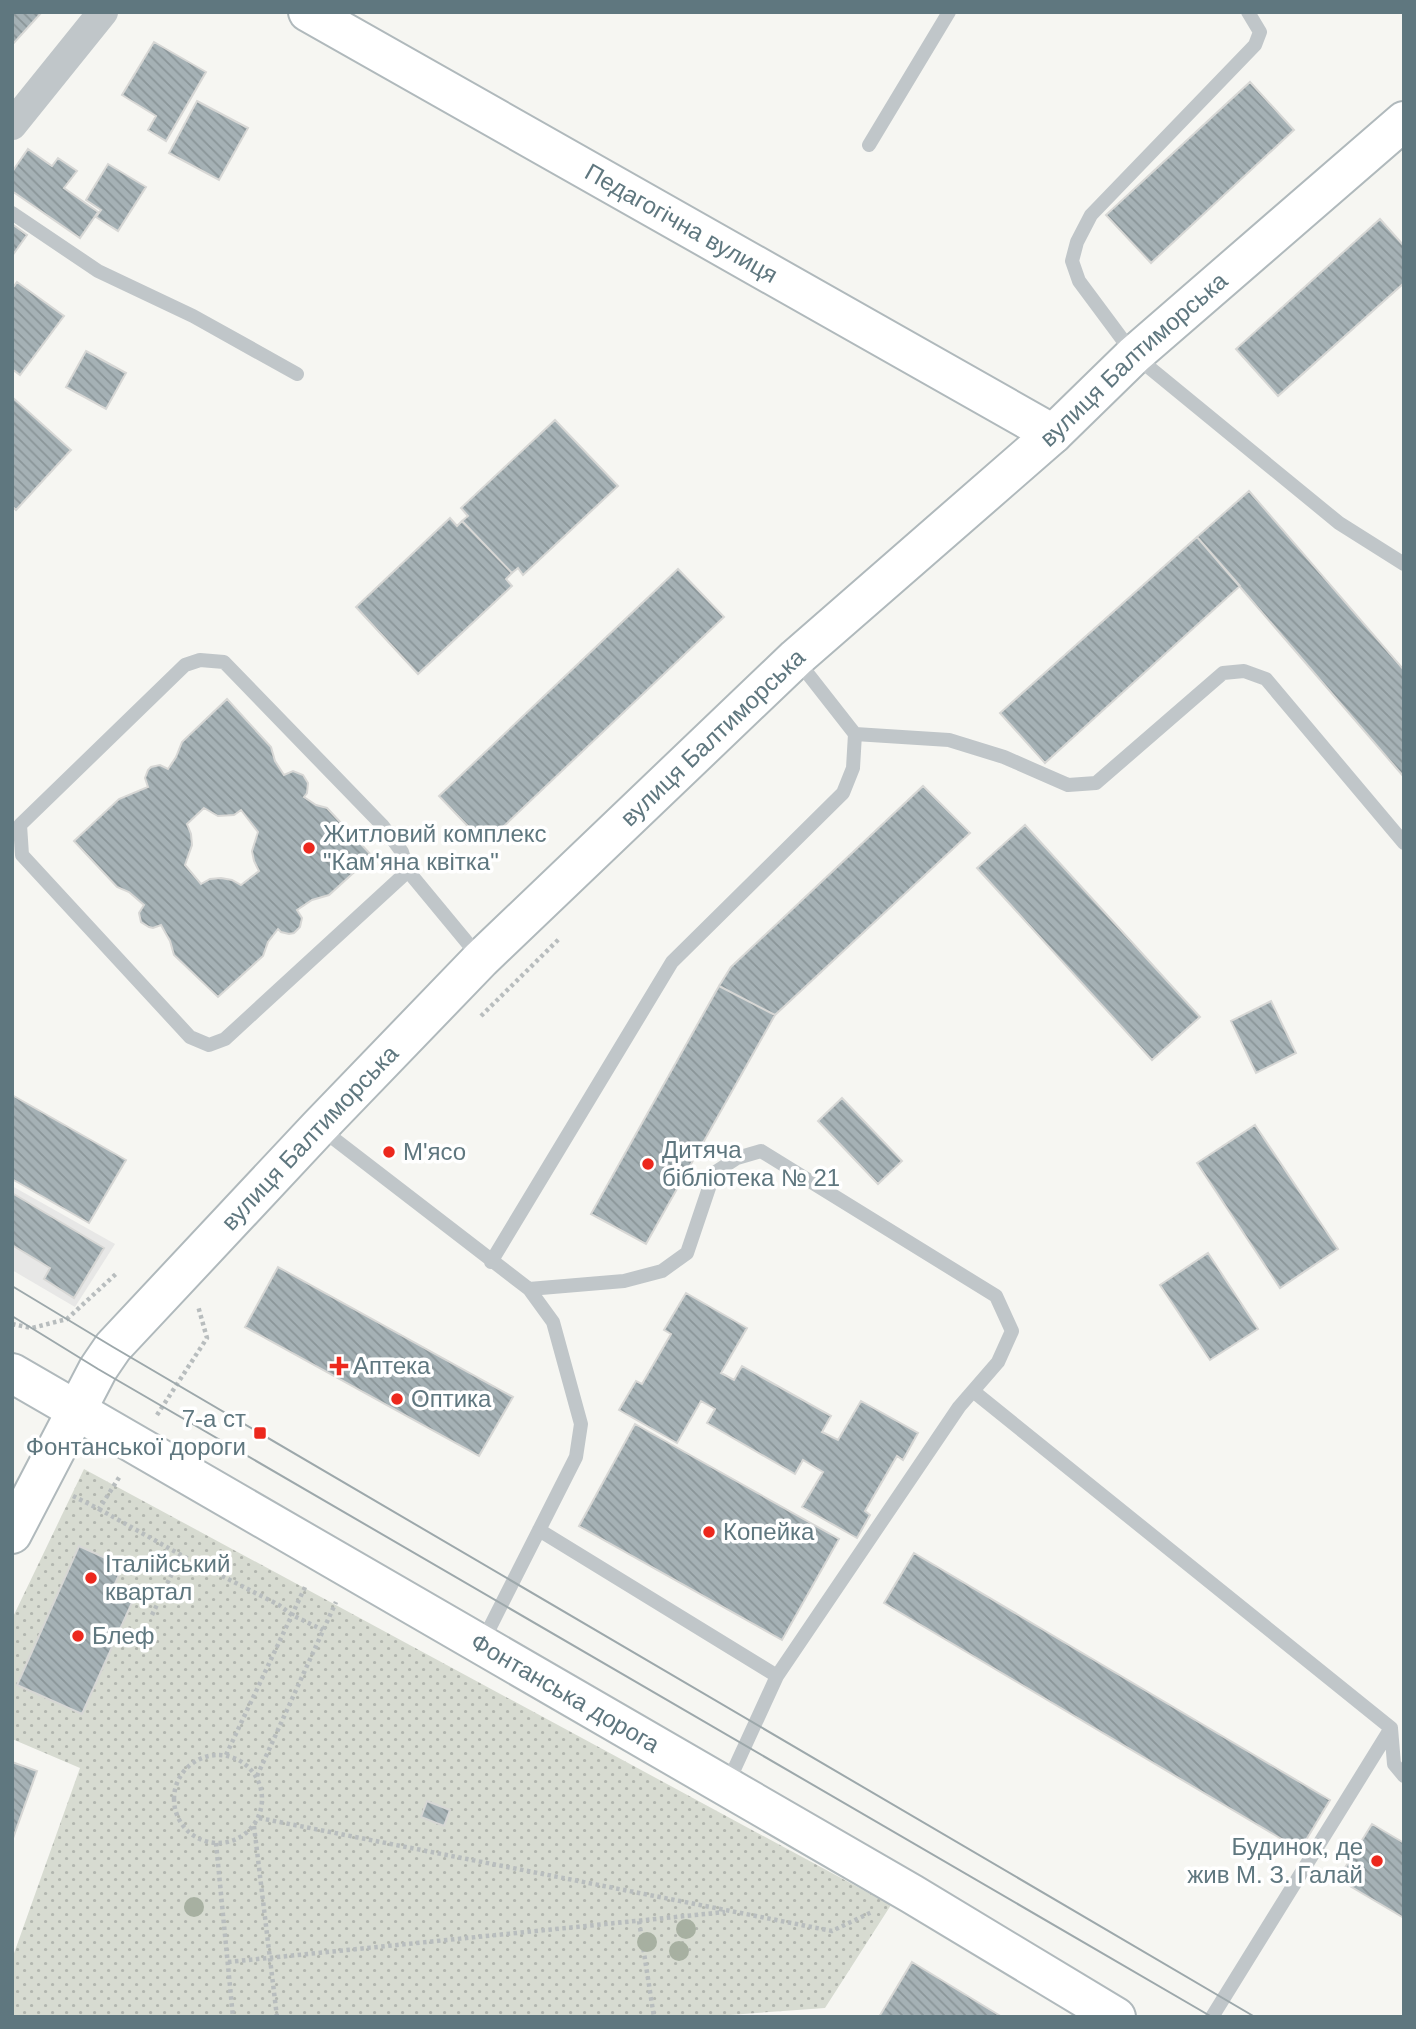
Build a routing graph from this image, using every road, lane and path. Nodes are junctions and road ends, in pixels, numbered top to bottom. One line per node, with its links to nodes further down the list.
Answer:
1 (103, 12): 6 (street)
2 (308, 12): 11 (main road, Педагогічна вулиця)
3 (949, 12): 7 (lane)
4 (1248, 12): 9 (lane)
5 (1402, 123): 9 (main road, вулиця Балтиморська)
6 (12, 125)
7 (869, 145)
8 (12, 213): 10 (lane)
9 (1134, 355): 11 (main road, вулиця Балтиморська); 12 (lane)
10 (297, 374)
11 (1054, 434): 13 (main road, вулиця Балтиморська)
12 (1404, 564)
13 (796, 659): 14 (lane); 18 (main road, вулиця Балтиморська)
14 (855, 734): 15 (lane); 21 (lane)
15 (1404, 843)
16 (408, 871): 16 (lane); 18 (lane)
17 (562, 936): 19 (path)
18 (481, 959): 20 (main road, вулиця Балтиморська)
19 (474, 1023)
20 (319, 1127): 21 (lane); 28 (main road, вулиця Балтиморська)
21 (491, 1262): 23 (lane)
22 (117, 1273): 25 (path)
23 (529, 1289): 27 (lane); 32 (lane)
24 (197, 1302): 29 (path)
25 (12, 1324)
26 (12, 1373): 28 (main road, Фонтанська дорога)
27 (974, 1391): 40 (lane); 41 (lane)
28 (77, 1410): 29 (main road, Фонтанська дорога); 30 (main road, вулиця Балтиморська)
29 (138, 1446): 31 (path); 35 (main road, Фонтанська дорога)
30 (40, 1480): 31 (path); 33 (main road, вулиця Балтиморська)
31 (99, 1509): 34 (path)
32 (539, 1530): 39 (lane); 40 (lane)
33 (12, 1534)
34 (181, 1555): 36 (path); 37 (path)
35 (337, 1560): 37 (path); 38 (path); 39 (main road, Фонтанська дорога)
36 (152, 1615)
37 (292, 1615): 38 (path); 42 (path)
38 (323, 1630): 43 (path)
39 (481, 1644): 45 (main road, Фонтанська дорога)
40 (777, 1676): 45 (lane)
41 (1391, 1728): 44 (lane); 58 (lane)
42 (226, 1755): 43 (path); 48 (path)
43 (257, 1776): 46 (path)
44 (1404, 1776)
45 (726, 1787): 49 (main road, Фонтанська дорога)
46 (259, 1818): 47 (path); 50 (path)
47 (254, 1825): 48 (path); 52 (path)
48 (216, 1843): 53 (path)
49 (912, 1894): 50 (path); 57 (main road, Фонтанська дорога)
50 (733, 1911): 51 (path)
51 (639, 1920): 52 (path); 56 (path)
52 (270, 1957): 53 (path); 55 (path)
53 (228, 1962): 54 (path)
54 (233, 2017)
55 (277, 2017)
56 (654, 2017)
57 (1116, 2017)
58 (1212, 2017)

